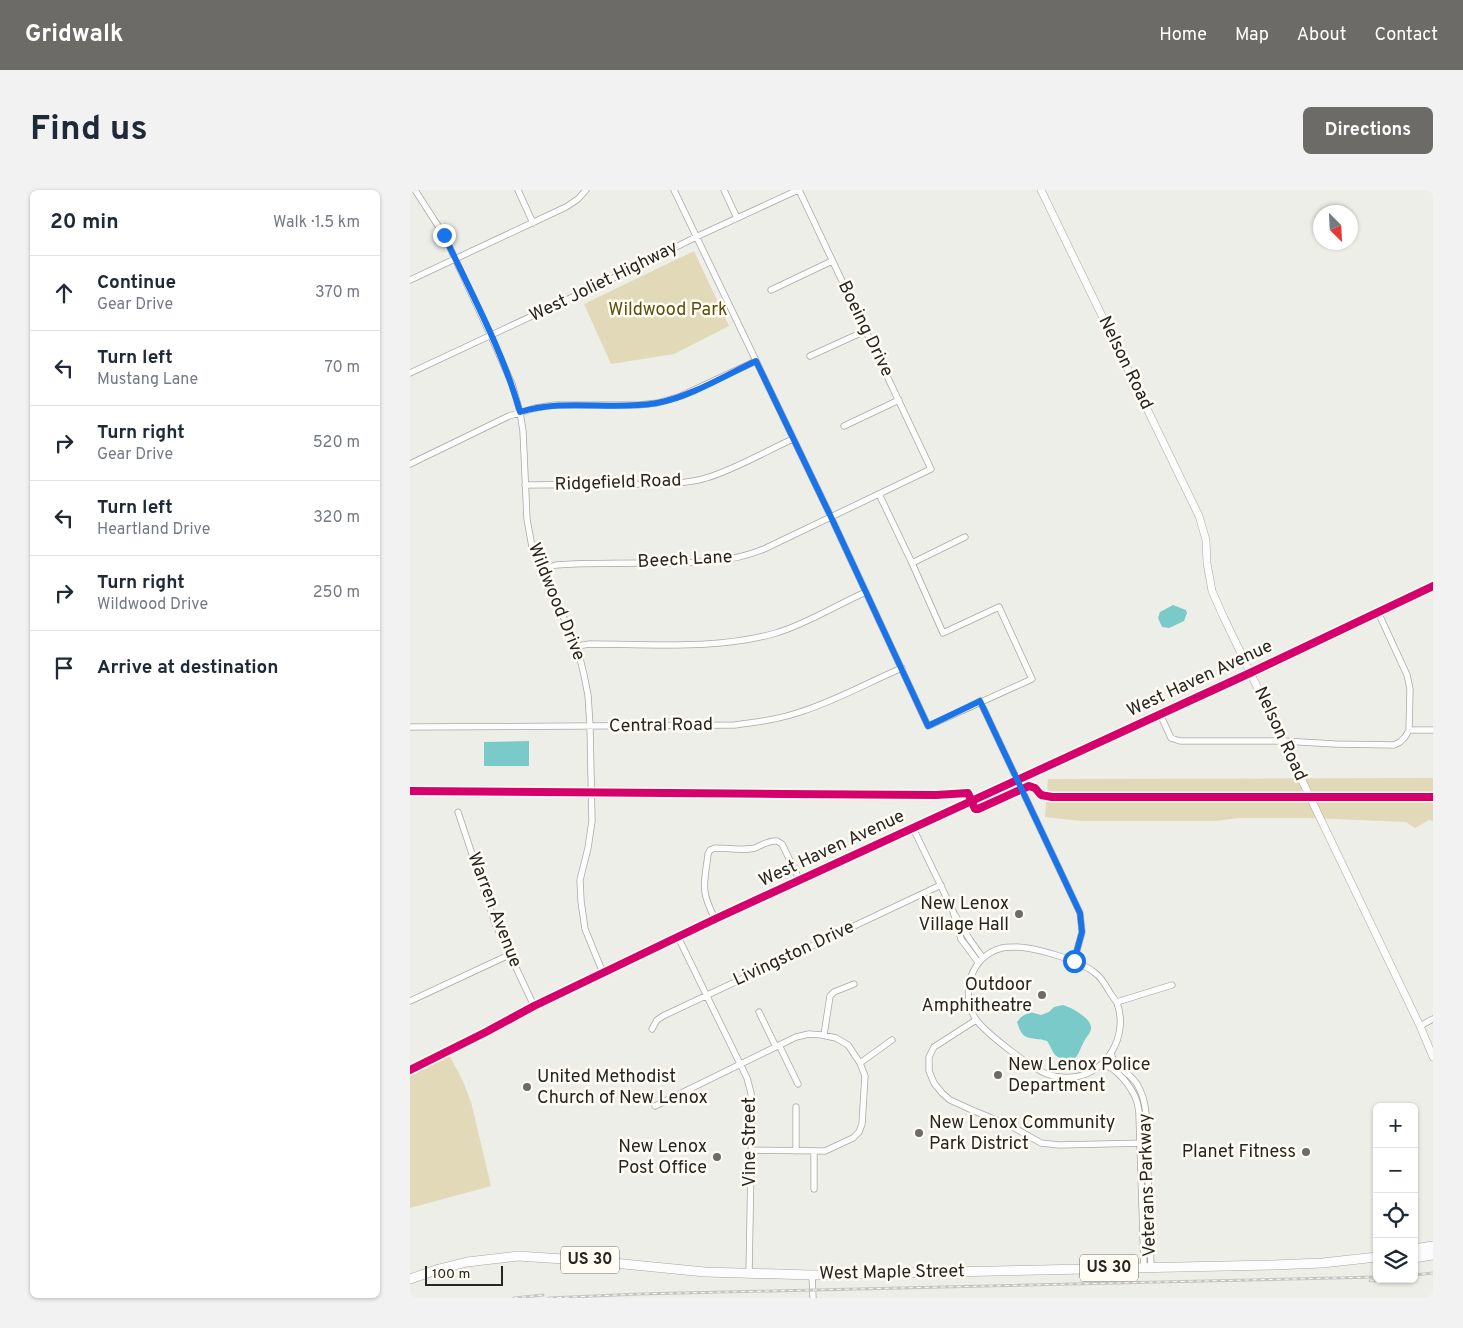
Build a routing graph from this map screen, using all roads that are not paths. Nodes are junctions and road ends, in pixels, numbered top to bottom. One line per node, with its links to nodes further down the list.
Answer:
1 (415, 190): 11 (street, Wildwood Drive)
2 (518, 190): 9 (street)
3 (586, 190): 9 (street)
4 (674, 190): 10 (street)
5 (724, 190): 8 (street)
6 (798, 190): 8 (street, West Joliet Highway); 12 (street, Boeing Drive)
7 (1041, 190): 37 (street, Nelson Road)
8 (737, 218): 10 (street, West Joliet Highway)
9 (532, 223): 11 (street)
10 (696, 237): 16 (street, West Joliet Highway); 18 (street)
11 (455, 259): 13 (street); 16 (street, Wildwood Drive)
12 (832, 260): 14 (street); 15 (street, Boeing Drive)
13 (410, 280)
14 (771, 290)
15 (865, 330): 17 (street); 20 (street, Boeing Drive)
16 (491, 336): 19 (street, West Joliet Highway); 21 (street, Wildwood Drive)
17 (810, 356)
18 (756, 361): 21 (street); 23 (street)
19 (411, 371)
20 (899, 400): 22 (street); 25 (street, Boeing Drive)
21 (520, 412): 24 (street); 26 (street, Wildwood Drive)
22 (844, 426)
23 (793, 439): 26 (street, Ridgefield Road); 28 (street)
24 (410, 464)
25 (931, 469): 27 (street, Beech Lane)
26 (525, 485): 31 (street, Wildwood Drive)
27 (879, 494): 28 (street, Beech Lane); 30 (street)
28 (831, 517): 31 (street, Beech Lane); 33 (street)
29 (966, 537): 30 (street)
30 (912, 563): 38 (street)
31 (540, 570): 35 (street, Wildwood Drive)
32 (1433, 586): 34 (street, West Haven Avenue)
33 (866, 592): 35 (street); 36 (street)
34 (1378, 612): 37 (street, West Haven Avenue); 42 (street)
35 (577, 646): 40 (street, Wildwood Drive)
36 (902, 668): 38 (street); 40 (street, Central Road)
37 (1250, 672): 39 (street, West Haven Avenue); 44 (street, Nelson Road)
38 (980, 701): 45 (street)
39 (1160, 714): 44 (street); 45 (street, West Haven Avenue)
40 (590, 726): 41 (street, Central Road); 55 (street, Wildwood Drive)
41 (410, 727)
42 (1409, 730): 43 (street); 44 (street)
43 (1433, 730)
44 (1283, 741): 65 (street, Nelson Road)
45 (1017, 780): 47 (street, West Haven Avenue); 54 (street)
46 (458, 812): 52 (street, Warren Avenue)
47 (913, 828): 48 (street, West Haven Avenue); 49 (street)
48 (800, 881): 50 (street, West Haven Avenue); 50 (street)
49 (941, 885): 53 (street); 58 (street, Livingston Drive)
50 (715, 920): 51 (street, West Haven Avenue)
51 (678, 937): 55 (street, West Haven Avenue); 58 (street, Vine Street)
52 (509, 955): 59 (street); 61 (street, Warren Avenue)
53 (981, 960): 54 (street); 64 (street)
54 (1074, 961): 60 (street)
55 (604, 973): 61 (street, West Haven Avenue)
56 (854, 984): 67 (street)
57 (1172, 985): 60 (street)
58 (705, 995): 66 (street, Livingston Drive); 73 (street, Vine Street)
59 (410, 1001)
60 (1116, 1002): 70 (street)
61 (534, 1006): 75 (street, West Haven Avenue)
62 (759, 1012): 69 (street)
63 (1433, 1019): 65 (street)
64 (976, 1020): 74 (street); 79 (street)
65 (1420, 1026): 71 (street, Nelson Road)
66 (652, 1029)
67 (824, 1035): 69 (street); 72 (street)
68 (892, 1040): 72 (street)
69 (778, 1046): 73 (street); 76 (street)
70 (1112, 1054): 74 (street); 79 (street, Veterans Parkway)
71 (1433, 1057)
72 (860, 1063): 82 (street)
73 (740, 1064): 77 (street); 80 (street, Vine Street)
74 (1101, 1065): 79 (street, Veterans Parkway)
75 (410, 1070)
76 (798, 1084)
77 (655, 1106)
78 (796, 1107): 81 (street)
79 (1143, 1143): 89 (street, Veterans Parkway)
80 (751, 1150): 81 (street); 90 (street, Vine Street)
81 (796, 1151): 82 (street)
82 (814, 1151): 83 (street)
83 (814, 1189)
84 (1433, 1246): 85 (main road)
85 (1418, 1248)
86 (1433, 1255): 88 (main road)
87 (1373, 1257): 89 (main road, West Maple Street / US 30)
88 (1418, 1257)
89 (1147, 1268): 91 (main road, West Maple Street / US 30)
90 (749, 1274): 91 (main road, West Maple Street / US 30); 92 (main road, West Maple Street / US 30)
91 (812, 1275): 93 (street)
92 (410, 1279)
93 (813, 1298)

